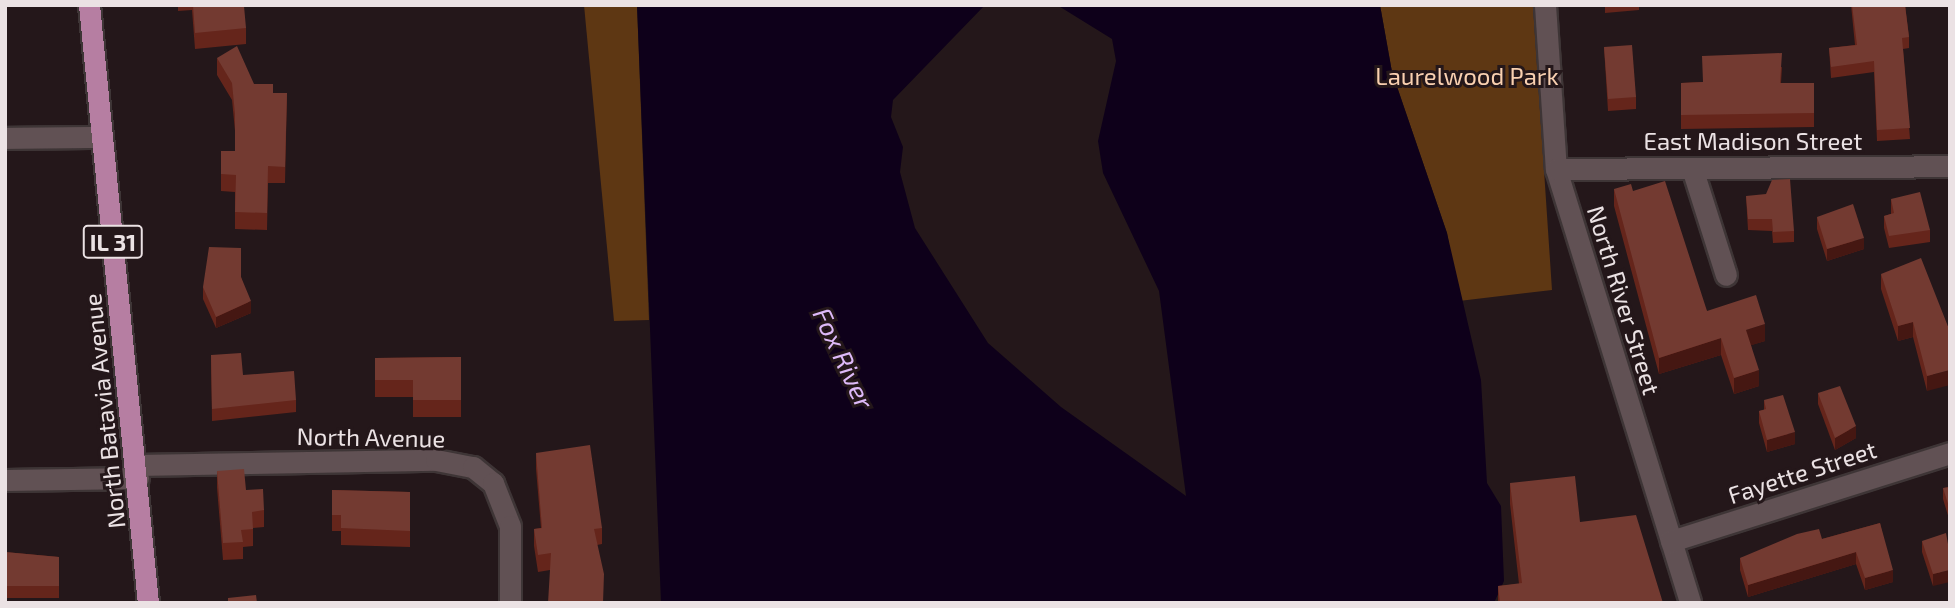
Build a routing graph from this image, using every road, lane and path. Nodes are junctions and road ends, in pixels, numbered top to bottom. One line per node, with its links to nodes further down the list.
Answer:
1 (89, 5): 3 (main road, North Batavia Avenue / IL 31)
2 (1545, 5): 7 (street, North River Street)
3 (102, 137): 4 (street); 10 (main road, North Batavia Avenue / IL 31)
4 (5, 138)
5 (1950, 166): 6 (street, East Madison Street)
6 (1692, 168): 7 (street, East Madison Street); 8 (street)
7 (1556, 169): 12 (street, North River Street)
8 (1726, 275)
9 (1950, 453): 12 (street, Fayette Street)
10 (137, 471): 11 (street, North Avenue); 13 (street, North Avenue); 14 (main road, North Batavia Avenue / IL 31)
11 (5, 480)
12 (1671, 541): 15 (street, North River Street)
13 (511, 594)
14 (148, 603)
15 (1690, 603)

